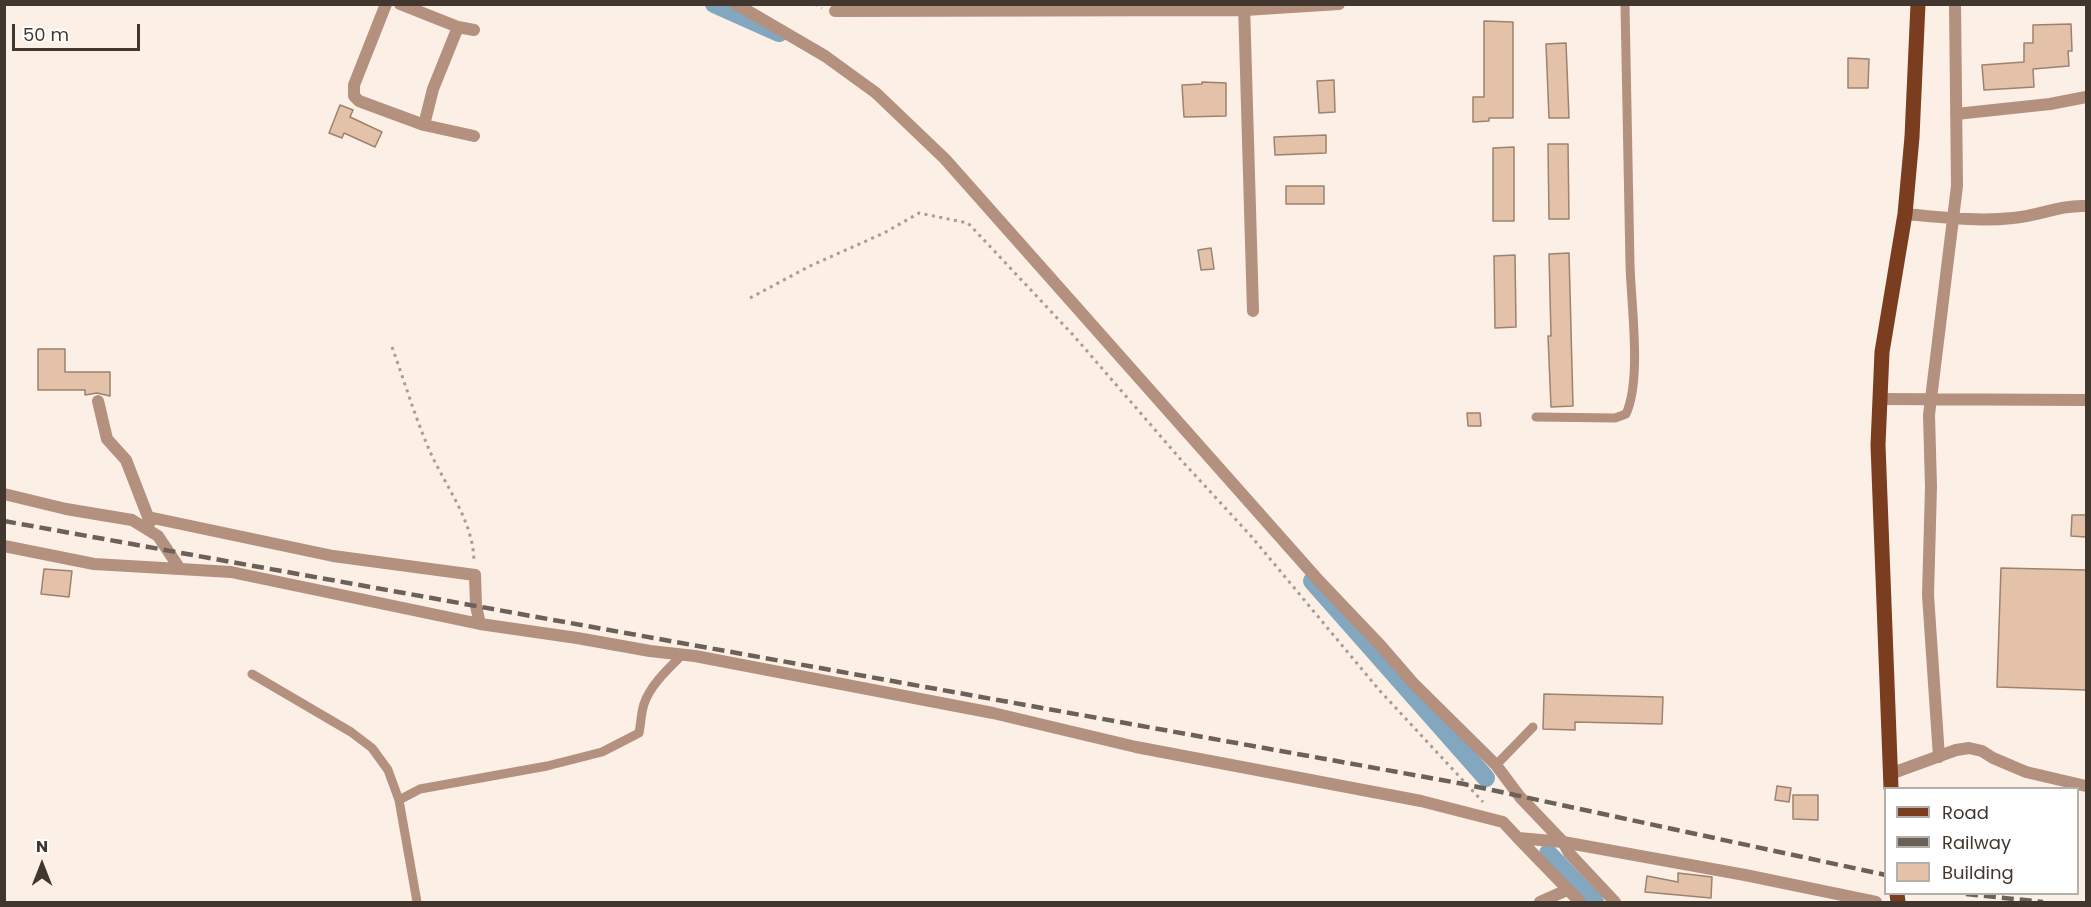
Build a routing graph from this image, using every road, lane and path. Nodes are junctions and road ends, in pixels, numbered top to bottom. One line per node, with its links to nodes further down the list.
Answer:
1 (386, 4): 14 (street)
2 (400, 4): 10 (street)
3 (736, 4): 38 (street)
4 (1339, 4): 8 (street)
5 (1625, 4): 26 (lane)
6 (1918, 4): 17 (main road)
7 (1954, 4): 13 (street)
8 (1244, 7): 9 (street); 20 (street)
9 (836, 11)
10 (458, 27): 11 (street); 14 (street)
11 (474, 30)
12 (2086, 97): 13 (street)
13 (1956, 114): 18 (street)
14 (424, 125): 15 (street)
15 (474, 136)
16 (2086, 206): 18 (street)
17 (1905, 214): 18 (street); 22 (main road)
18 (1954, 218): 23 (street)
19 (750, 298): 42 (path)
20 (1253, 311)
21 (392, 347): 32 (path)
22 (1880, 399): 23 (street); 39 (main road)
23 (1931, 400): 24 (street); 37 (street)
24 (2086, 400)
25 (98, 401): 28 (street)
26 (1536, 417)
27 (4, 494): 29 (street)
28 (147, 517): 29 (street); 32 (street)
29 (158, 536): 31 (street)
30 (4, 546): 31 (street)
31 (180, 569): 33 (street)
32 (475, 575): 33 (street)
33 (480, 624): 34 (street)
34 (682, 654): 41 (lane); 42 (street)
35 (252, 674): 41 (lane)
36 (1533, 727): 38 (lane)
37 (1939, 757): 39 (street); 40 (street)
38 (1496, 765): 44 (street)
39 (1891, 781)
40 (2086, 786)
41 (399, 800): 46 (lane)
42 (1503, 822): 43 (street)
43 (1518, 838): 44 (street); 45 (street)
44 (1563, 842): 49 (street); 50 (street)
45 (1567, 890): 47 (street); 48 (street)
46 (417, 903)
47 (1540, 903)
48 (1580, 903)
49 (1615, 903)
50 (1876, 903)

